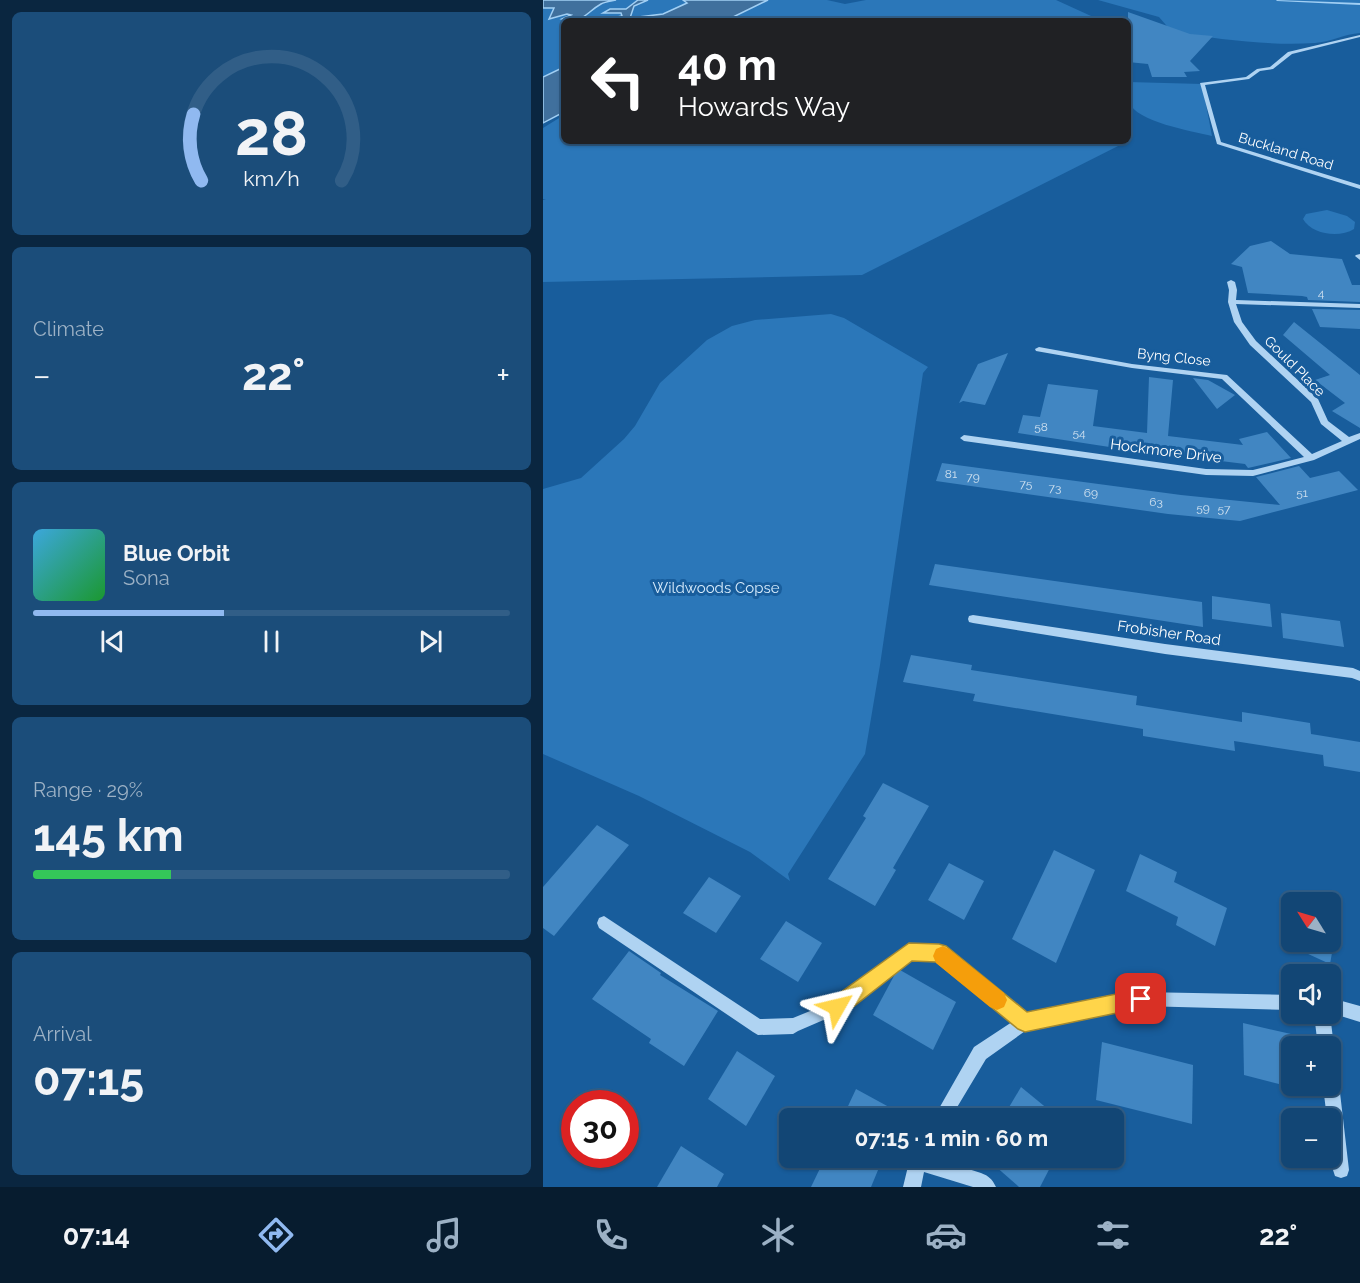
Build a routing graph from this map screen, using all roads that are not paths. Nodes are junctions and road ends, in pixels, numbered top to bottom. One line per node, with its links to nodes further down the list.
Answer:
1 (1360, 36): 2 (street, Buckland Road)
2 (1360, 186)
3 (1231, 282): 4 (street, Gould Place)
4 (1232, 302): 5 (street); 9 (street, Gould Place)
5 (1360, 306)
6 (1039, 350): 10 (street, Byng Close)
7 (1360, 436): 9 (street, Hockmore Drive)
8 (964, 438): 10 (street, Hockmore Drive)
9 (1348, 441): 10 (street, Hockmore Drive)
10 (1311, 458)
11 (973, 619): 12 (street, Frobisher Road)
12 (1360, 676)
13 (604, 922): 17 (street)
14 (1281, 1003): 17 (street)
15 (1341, 1009): 16 (street)
16 (1360, 1014)
17 (1025, 1022): 19 (street)
18 (1332, 1096): 22 (street)
19 (948, 1108)
20 (916, 1168): 23 (street)
21 (944, 1168): 24 (street)
22 (1341, 1170)
23 (912, 1187)
24 (987, 1187)

